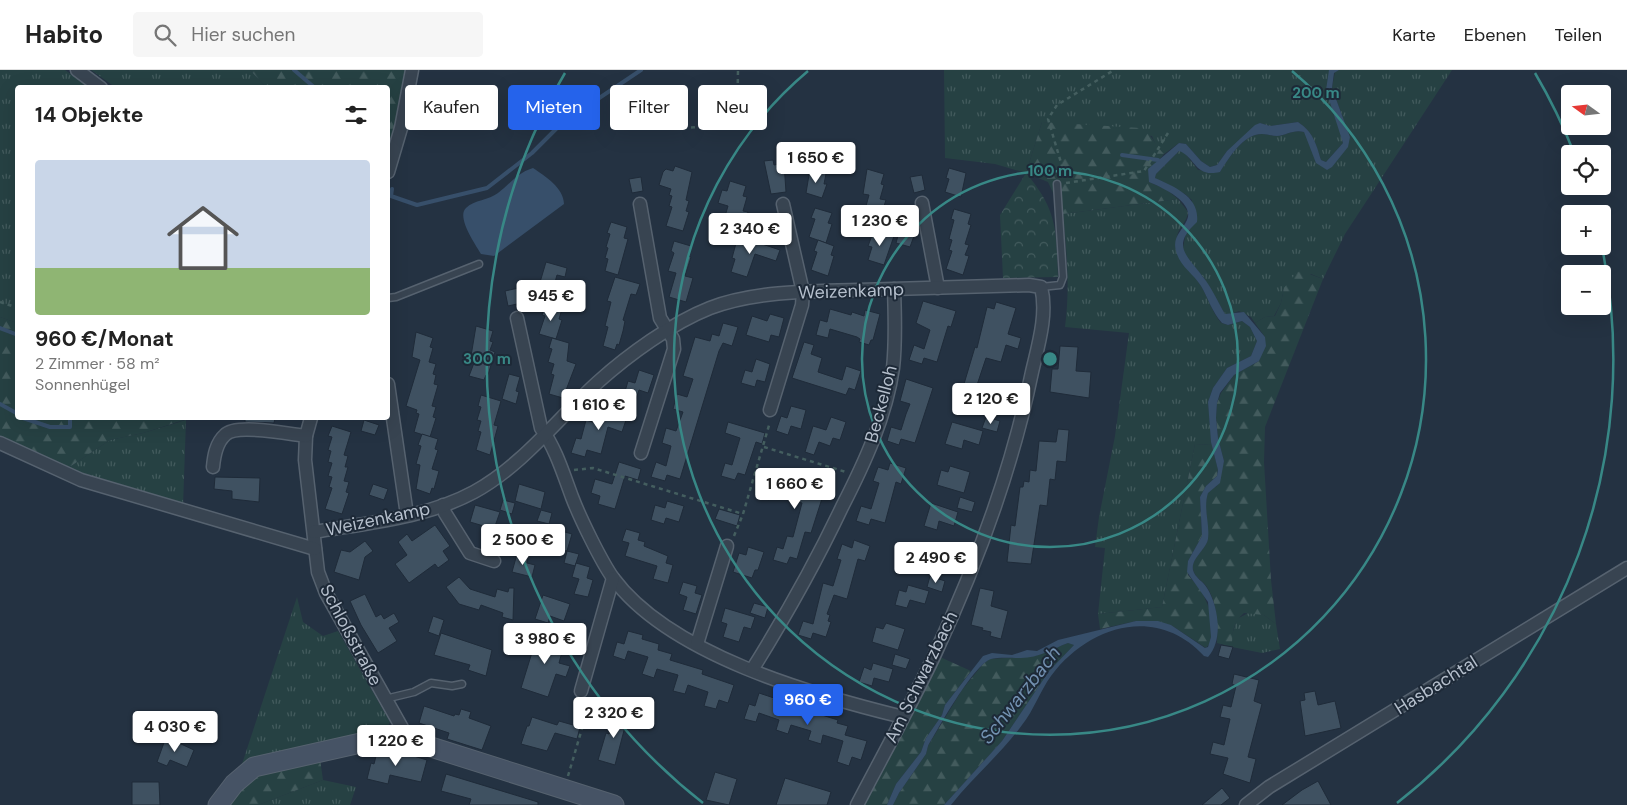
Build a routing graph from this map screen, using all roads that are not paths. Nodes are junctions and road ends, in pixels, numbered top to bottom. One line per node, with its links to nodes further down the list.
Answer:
1 (77, 70): 3 (street)
2 (412, 70): 4 (street)
3 (97, 85)
4 (390, 165)
5 (1057, 184): 10 (lane)
6 (922, 203): 11 (street)
7 (640, 204): 16 (street)
8 (783, 204): 13 (street)
9 (479, 264): 14 (lane)
10 (1041, 287): 11 (street, Weizenkamp); 38 (street, Am Schwarzbach)
11 (938, 288): 12 (street, Weizenkamp)
12 (894, 289): 13 (street, Weizenkamp); 34 (street, Beckelloh)
13 (803, 292): 16 (street, Weizenkamp); 18 (street)
14 (390, 298)
15 (517, 318): 20 (street)
16 (667, 332): 20 (street, Weizenkamp); 23 (street)
17 (390, 398): 26 (street)
18 (770, 410)
19 (310, 420): 21 (street, Schloßstraße)
20 (546, 434): 25 (street, Weizenkamp); 32 (street)
21 (306, 436): 24 (street); 27 (street, Schloßstraße)
22 (0, 442): 29 (street)
23 (641, 453)
24 (213, 467)
25 (443, 505): 26 (street, Weizenkamp); 30 (street, Weizenkamp)
26 (407, 515): 27 (street, Weizenkamp)
27 (314, 532): 29 (street, Schloßstraße)
28 (727, 546): 33 (street)
29 (315, 549): 37 (street, Schloßstraße)
30 (494, 561)
31 (1627, 568): 43 (street, Hasbachtal)
32 (613, 578): 33 (street); 36 (street)
33 (696, 644): 34 (street)
34 (752, 670): 38 (street)
35 (462, 684): 37 (lane)
36 (581, 691)
37 (385, 699): 39 (street, Schloßstraße)
38 (902, 717): 42 (street, Am Schwarzbach)
39 (404, 740): 40 (street); 41 (street)
40 (218, 805)
41 (614, 805)
42 (857, 805)
43 (1246, 805)

